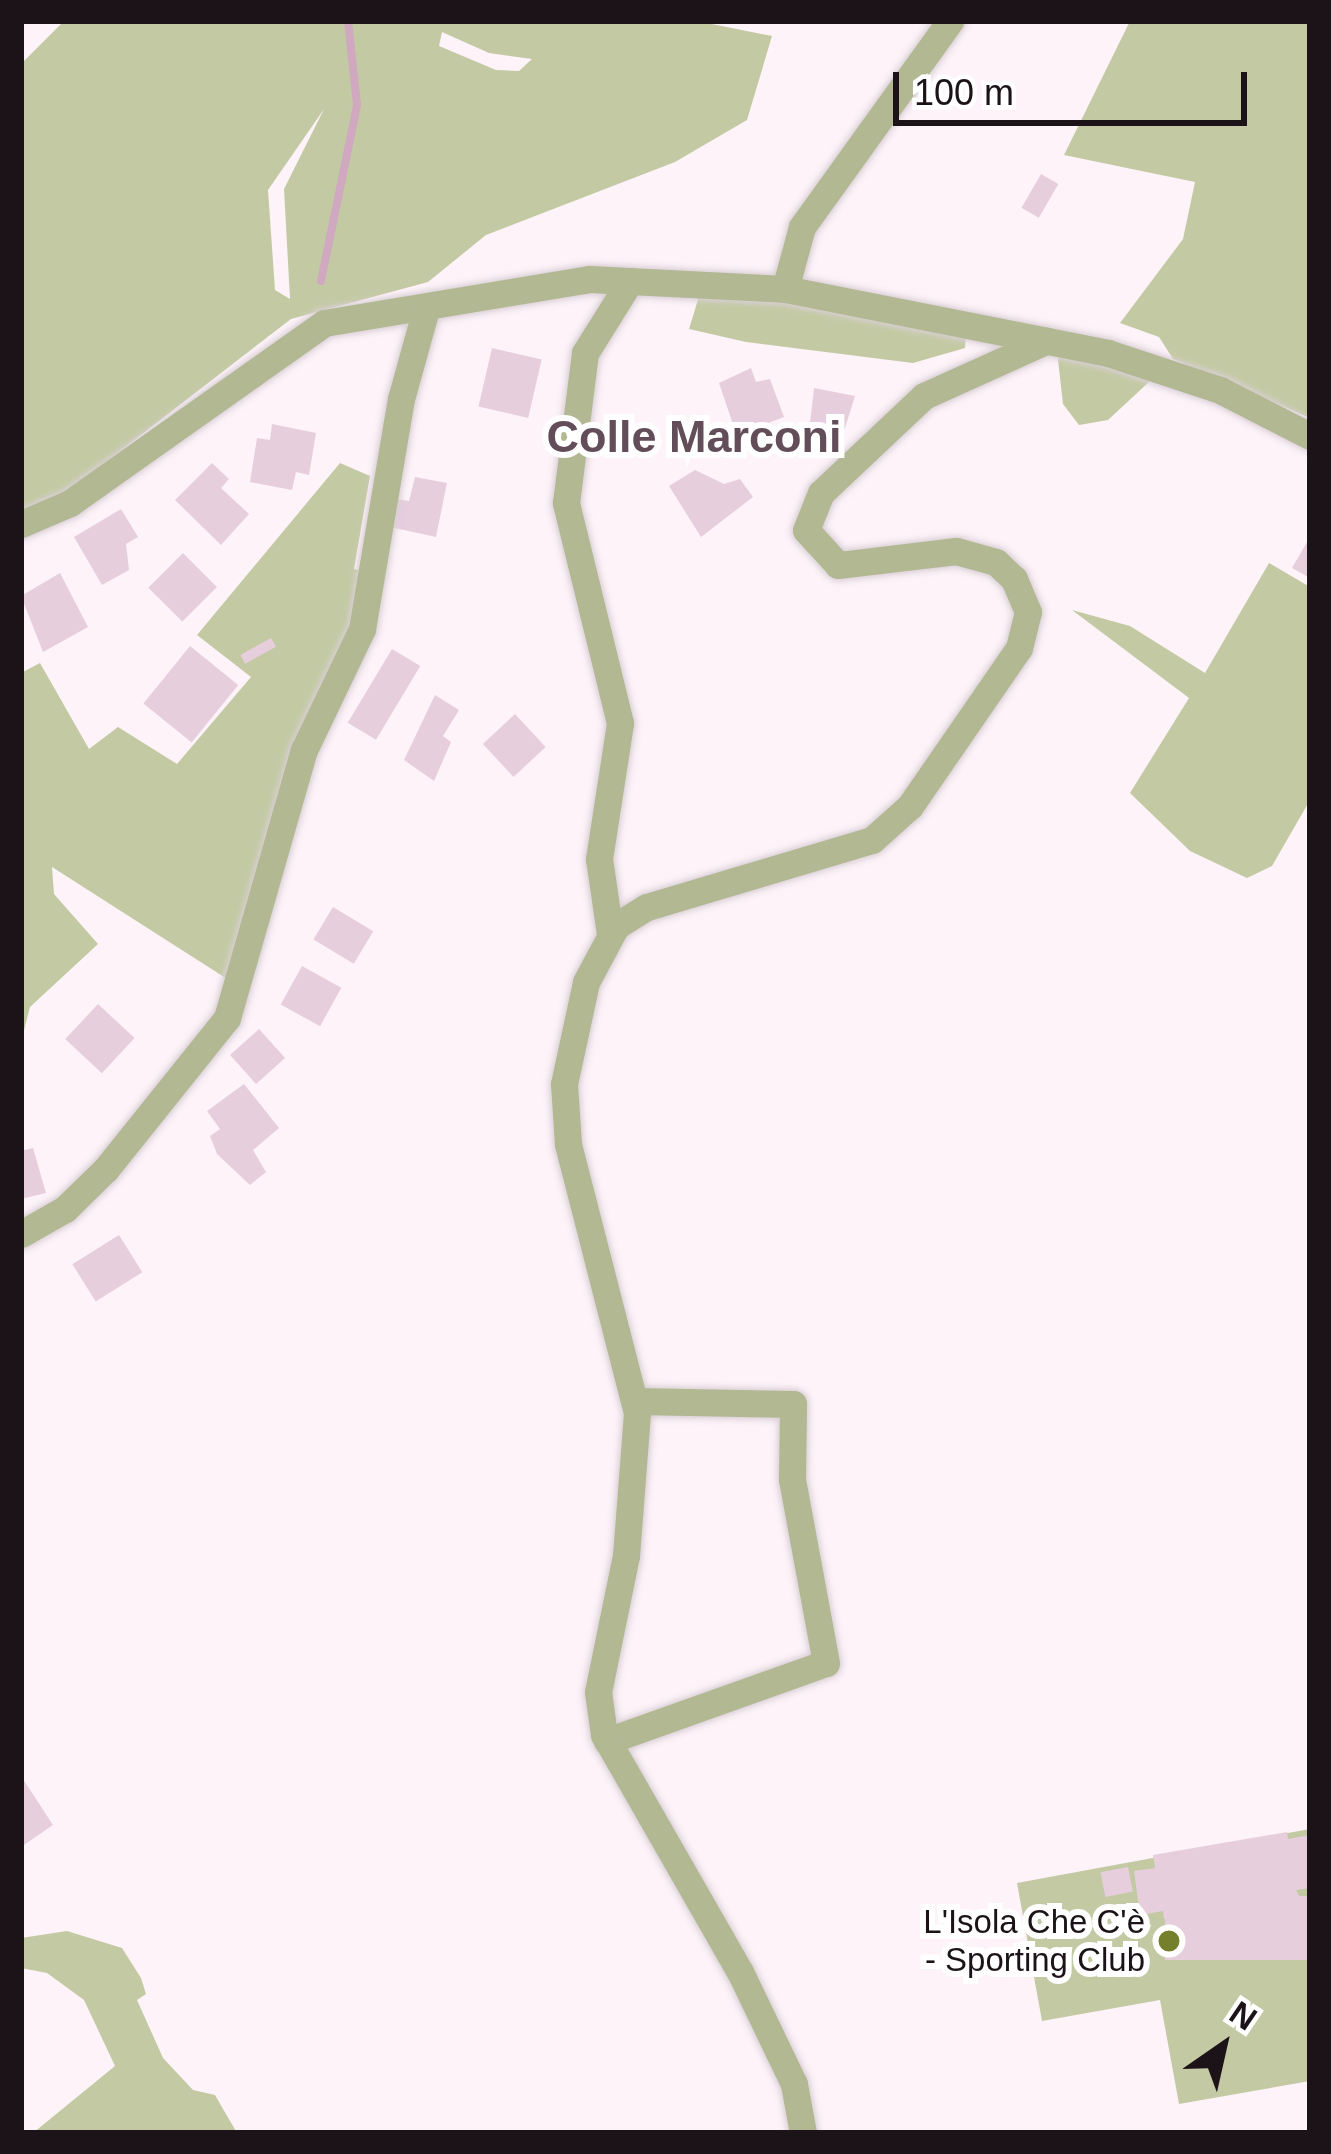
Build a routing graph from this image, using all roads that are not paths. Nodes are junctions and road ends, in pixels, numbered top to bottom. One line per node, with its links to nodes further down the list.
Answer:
1 (950, 21): 3 (street)
2 (630, 281): 3 (street); 4 (street); 8 (street)
3 (784, 289): 5 (street)
4 (426, 309): 7 (street); 9 (street)
5 (1046, 341): 6 (street); 8 (street)
6 (1310, 436)
7 (21, 524)
8 (610, 934): 10 (street)
9 (21, 1234)
10 (635, 1401): 11 (street); 11 (street)
11 (607, 1741): 12 (street)
12 (803, 2133)

